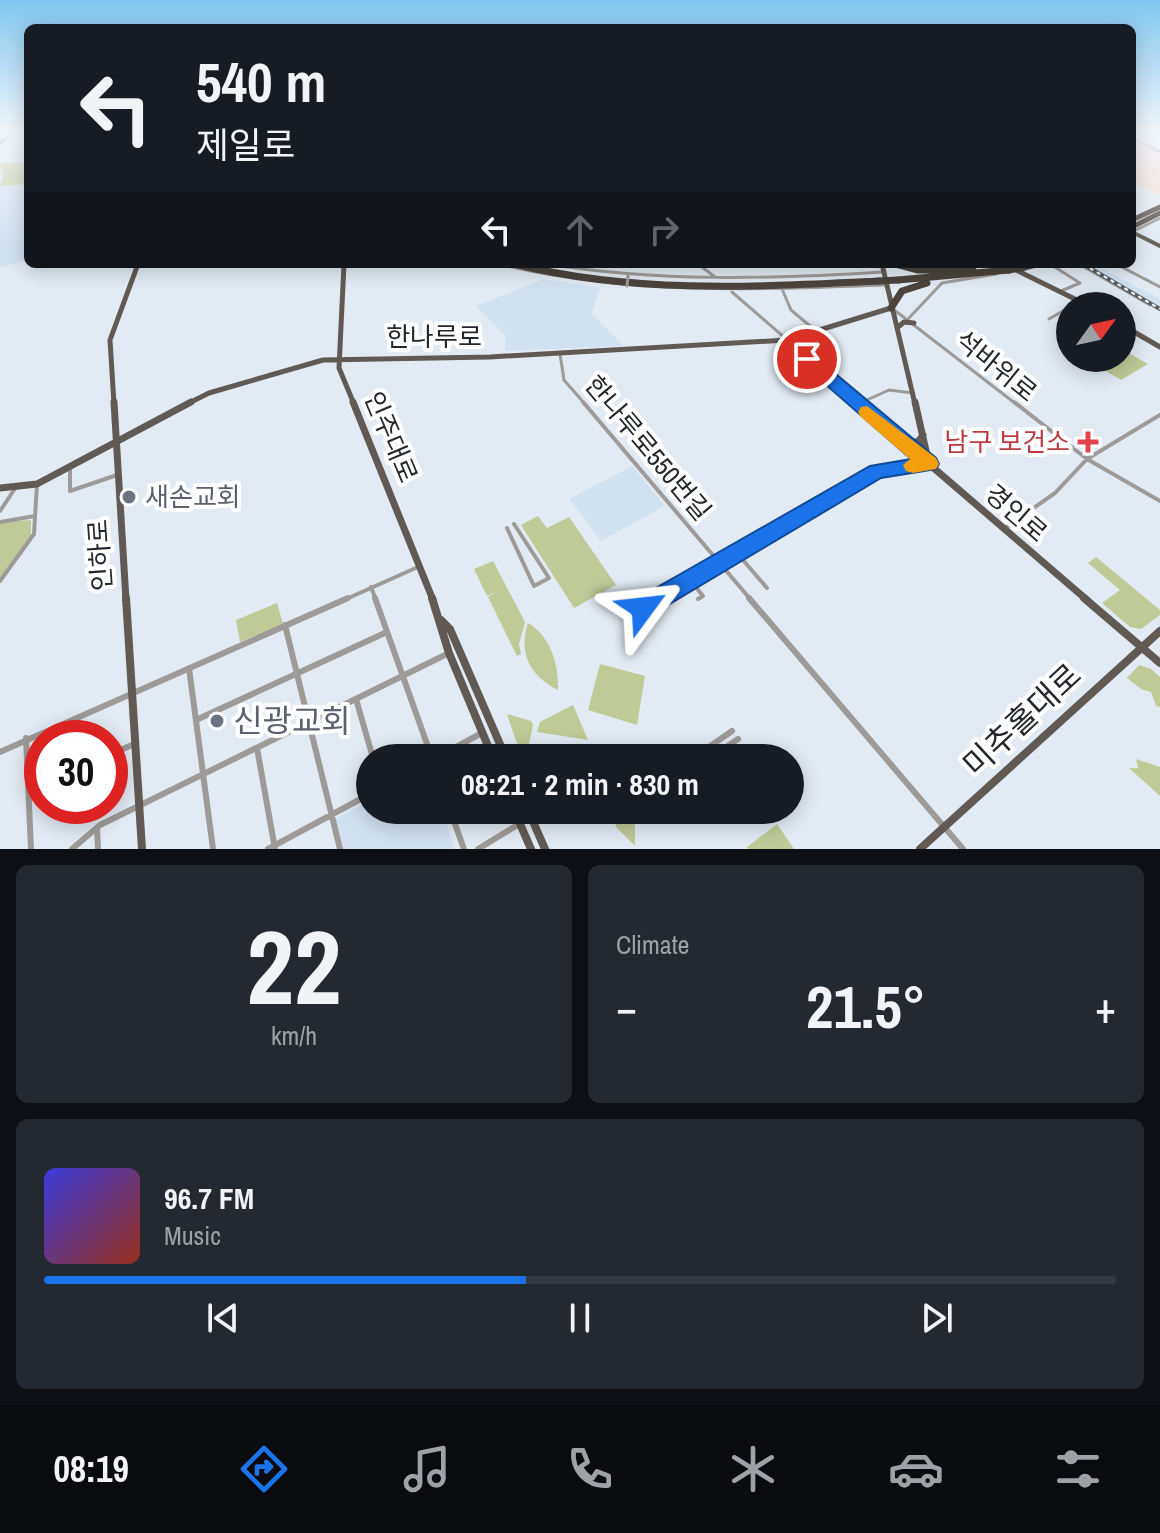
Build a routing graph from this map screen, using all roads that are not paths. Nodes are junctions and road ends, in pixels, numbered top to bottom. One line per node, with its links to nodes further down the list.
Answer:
1 (1160, 213): 2 (highway); 3 (highway)
2 (1136, 219)
3 (1136, 228)
4 (1136, 232): 5 (main road)
5 (1160, 246)
6 (137, 268): 48 (main road, 인하로)
7 (344, 268): 42 (main road, 인주대로)
8 (517, 268): 24 (street)
9 (533, 268): 23 (highway)
10 (550, 268): 23 (highway)
11 (570, 268): 21 (street)
12 (703, 268): 22 (street)
13 (882, 268): 23 (main road)
14 (911, 268): 20 (highway)
15 (1007, 268): 35 (street)
16 (1013, 268): 28 (main road)
17 (1058, 268): 28 (street)
18 (1086, 268): 30 (street)
19 (1124, 268): 25 (street)
20 (980, 269): 23 (highway, bridge); 31 (highway)
21 (629, 276): 22 (street); 24 (street, bridge)
22 (717, 278): 23 (street)
23 (882, 279): 26 (street); 29 (main road)
24 (627, 287): 27 (street)
25 (1160, 287)
26 (782, 289): 27 (street); 37 (street)
27 (732, 291): 39 (street)
28 (1061, 291)
29 (888, 295): 31 (main road); 33 (main road)
30 (1150, 305)
31 (891, 308): 33 (main road, 한나루로); 35 (street, 석바위로); 36 (main road)
32 (1056, 315): 34 (street)
33 (861, 317): 37 (main road, 한나루로)
34 (1049, 319)
35 (911, 321): 36 (main road); 49 (street, 석바위로)
36 (897, 328): 43 (main road)
37 (816, 331): 39 (main road, 한나루로)
38 (1136, 333): 40 (main road)
39 (787, 340): 41 (main road, 한나루로); 44 (street)
40 (1160, 347)
41 (560, 354): 42 (main road, 한나루로); 64 (street, 한나루로550번길)
42 (337, 358): 48 (main road, 한나루로); 65 (main road, 인주대로)
43 (913, 393): 44 (street); 46 (main road)
44 (858, 404): 47 (street)
45 (1160, 415): 49 (street)
46 (923, 435): 47 (main road); 50 (main road)
47 (901, 441): 50 (street)
48 (115, 442): 51 (main road, 한나루로); 52 (main road, 인하로)
49 (1087, 459): 56 (street, 석바위로); 62 (street)
50 (929, 464): 62 (main road, 경인로); 63 (street)
51 (70, 466): 52 (street); 53 (main road, 한나루로)
52 (117, 475): 82 (main road, 인하로)
53 (37, 484): 54 (main road, 한나루로); 58 (street)
54 (16, 487): 55 (main road, 한나루로); 57 (street)
55 (0, 488)
56 (1160, 501)
57 (0, 511)
58 (35, 516): 59 (street); 67 (street)
59 (0, 522)
60 (514, 524): 61 (street)
61 (507, 528)
62 (1004, 529): 76 (main road, 경인로)
63 (737, 553): 64 (street); 69 (street)
64 (720, 563): 66 (street); 110 (street, 한나루로550번길)
65 (420, 566): 68 (street); 72 (main road, 인주대로)
66 (690, 580): 70 (street); 71 (street)
67 (0, 581)
68 (371, 587): 73 (street); 75 (street)
69 (767, 588)
70 (698, 599)
71 (643, 608)
72 (441, 620): 77 (main road, 인주대로); 96 (main road, 인주대로)
73 (285, 625): 79 (street); 80 (street)
74 (1160, 631): 76 (main road, 미추홀대로)
75 (387, 632): 80 (street); 81 (street)
76 (1143, 648): 78 (main road, 경인로); 110 (main road, 미추홀대로)
77 (449, 653): 81 (street); 88 (main road, 인주대로)
78 (1160, 663)
79 (189, 668): 82 (street); 85 (street)
80 (297, 673): 85 (street); 86 (street)
81 (403, 676): 83 (street); 93 (street)
82 (130, 695): 84 (street); 91 (main road, 인하로)
83 (356, 699): 86 (street); 92 (street)
84 (70, 720)
85 (196, 720): 102 (street)
86 (309, 722): 100 (street); 105 (street)
87 (732, 731): 97 (street)
88 (483, 733): 94 (street); 95 (main road, 인주대로)
89 (24, 739): 101 (street)
90 (738, 739): 98 (street)
91 (134, 744): 99 (street); 104 (main road, 인하로)
92 (369, 744)
93 (429, 744)
94 (461, 744)
95 (487, 744)
96 (500, 744)
97 (713, 744)
98 (731, 744)
99 (128, 747)
100 (257, 748): 102 (street); 112 (street)
101 (0, 752)
102 (202, 775): 104 (street); 117 (street)
103 (356, 802): 105 (street)
104 (143, 804): 111 (street); 116 (main road, 인하로)
105 (331, 815): 112 (street); 118 (street)
106 (30, 824): 113 (street)
107 (455, 824): 119 (street)
108 (520, 824): 120 (street); 121 (main road)
109 (534, 824): 122 (main road)
110 (944, 827): 123 (main road, 미추홀대로); 124 (street, 한나루로550번길)
111 (97, 828): 114 (street); 115 (street)
112 (273, 848)
113 (31, 849)
114 (72, 849)
115 (98, 849)
116 (142, 849)
117 (213, 849)
118 (340, 849)
119 (464, 849)
120 (478, 849)
121 (531, 849)
122 (545, 849)
123 (920, 849)
124 (963, 849)

